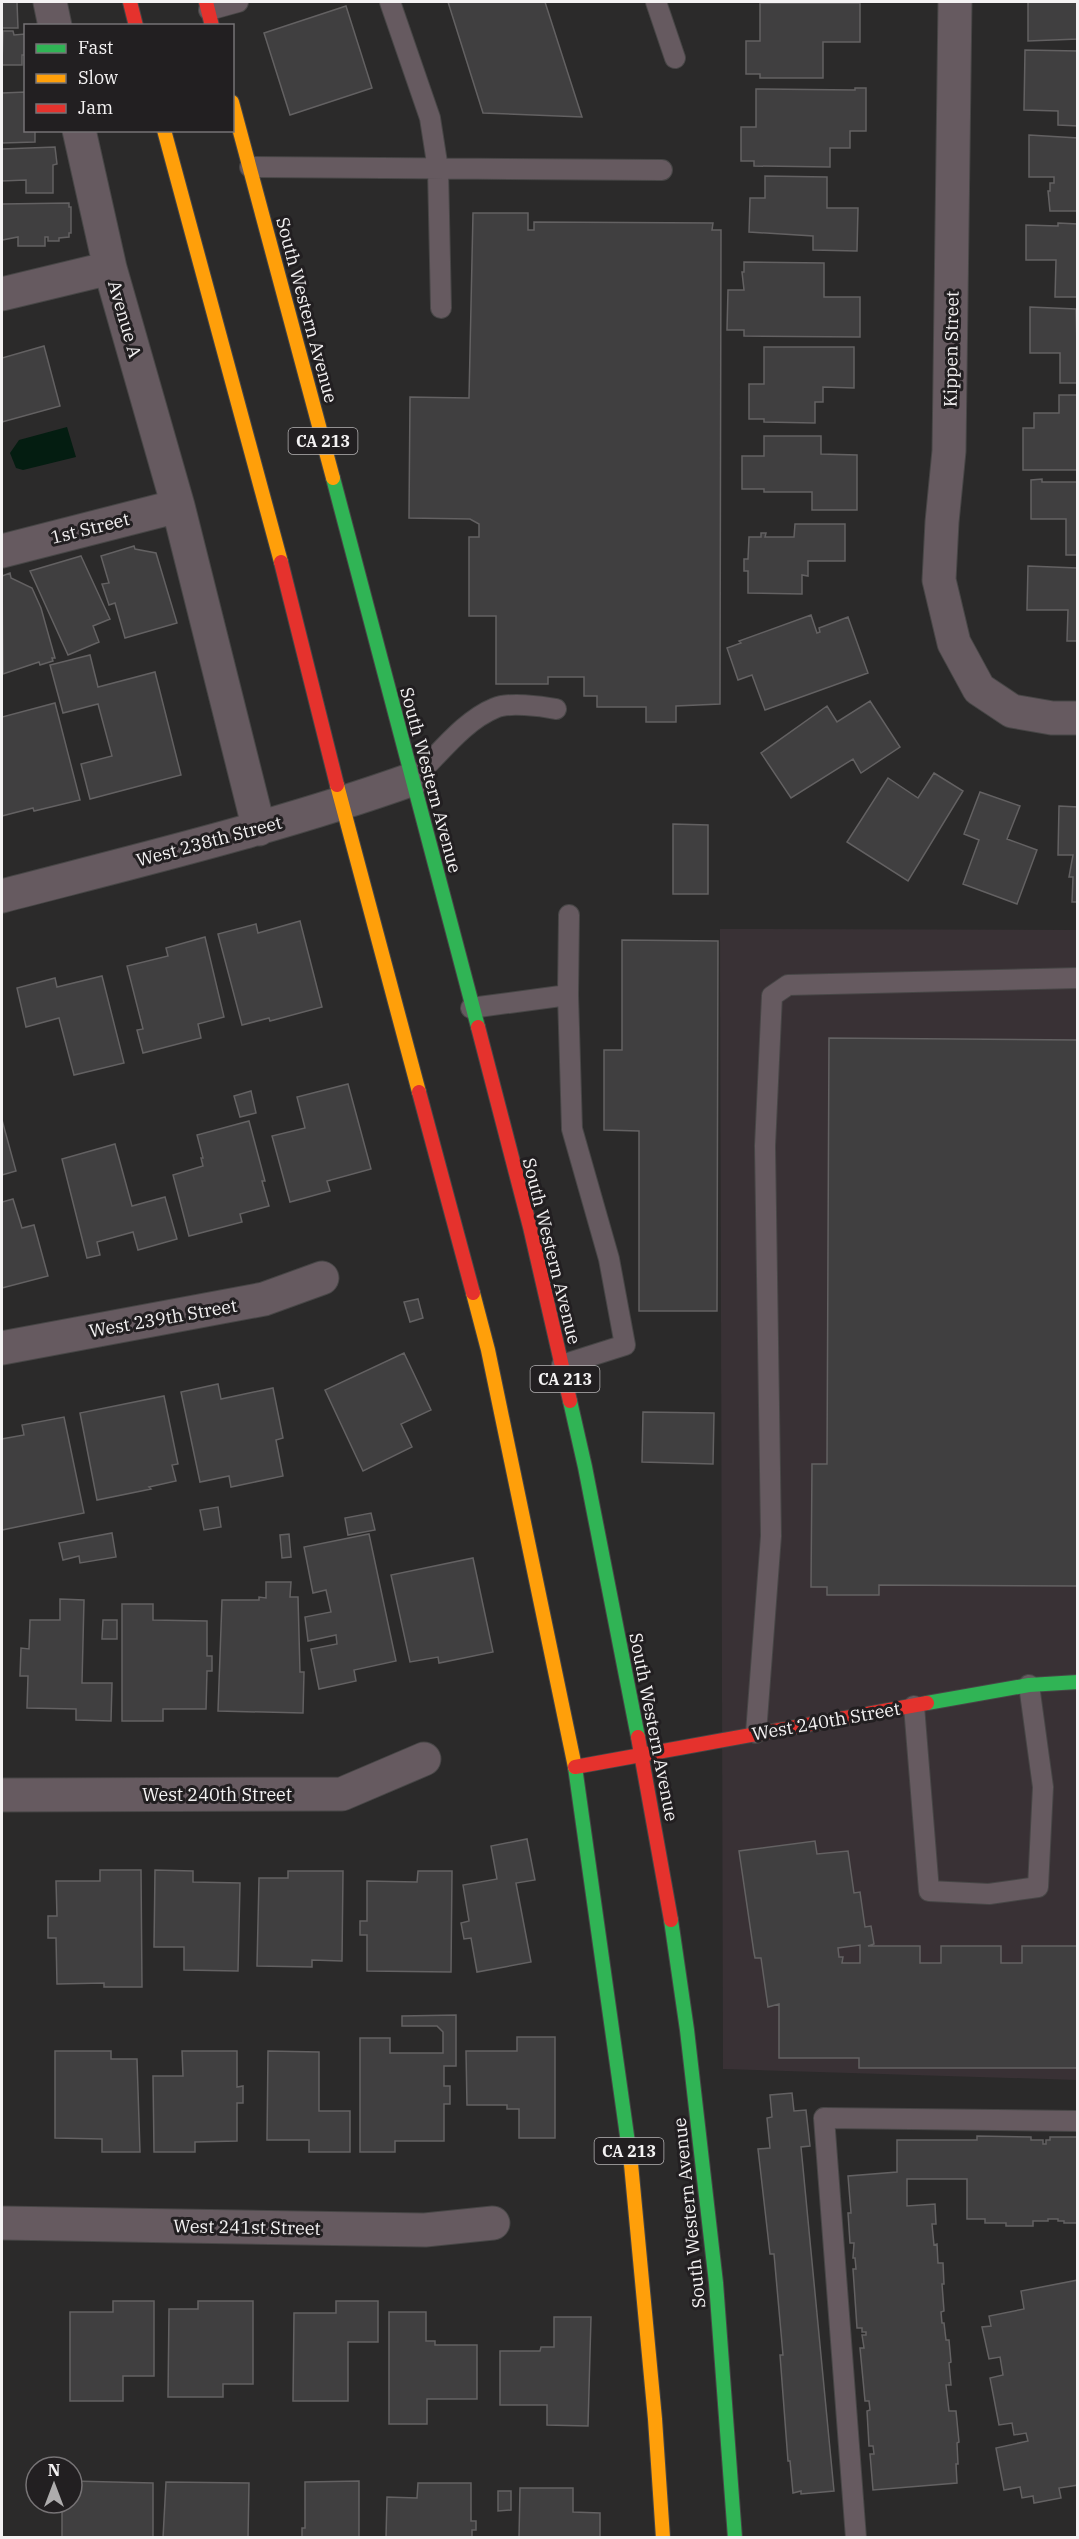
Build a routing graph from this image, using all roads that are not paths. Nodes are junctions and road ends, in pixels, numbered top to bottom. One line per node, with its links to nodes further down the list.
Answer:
1 (50, 2): 8 (street)
2 (130, 2): 9 (main road)
3 (238, 2): 7 (lane)
4 (390, 2): 15 (lane)
5 (656, 2): 10 (lane)
6 (955, 2): 23 (street, Kippen Street)
7 (209, 12)
8 (55, 24)
9 (136, 24)
10 (675, 58)
11 (234, 109): 14 (main road, South Western Avenue / CA 213)
12 (79, 132): 17 (street, Avenue A)
13 (165, 132): 25 (main road, CA 213)
14 (250, 167): 15 (lane); 24 (main road, South Western Avenue / CA 213)
15 (438, 169): 16 (lane); 19 (lane)
16 (662, 170)
17 (110, 268): 18 (street); 20 (street, Avenue A)
18 (2, 294)
19 (441, 308)
20 (178, 506): 21 (street, 1st Street); 26 (street, Avenue A)
21 (2, 551)
22 (556, 709): 24 (lane)
23 (1077, 718)
24 (413, 780): 25 (street, West 238th Street); 31 (main road, South Western Avenue / CA 213)
25 (342, 805): 26 (street, West 238th Street); 41 (main road, CA 213)
26 (259, 829): 27 (street, West 238th Street)
27 (2, 896)
28 (569, 915): 30 (lane)
29 (1077, 978): 38 (lane)
30 (568, 995): 31 (lane); 34 (lane)
31 (471, 1008): 34 (main road, South Western Avenue / CA 213)
32 (322, 1278): 33 (street, West 239th Street)
33 (2, 1348)
34 (562, 1365): 39 (main road, South Western Avenue / CA 213)
35 (1077, 1682): 36 (main road, West 240th Street)
36 (1029, 1685): 37 (main road, West 240th Street); 37 (lane)
37 (914, 1706): 38 (main road, West 240th Street)
38 (756, 1733): 39 (main road, West 240th Street)
39 (640, 1753): 41 (main road, West 240th Street); 47 (main road, South Western Avenue / CA 213)
40 (424, 1759): 42 (street, West 240th Street)
41 (574, 1767): 46 (main road, CA 213)
42 (2, 1795)
43 (1077, 2121): 48 (lane)
44 (2, 2223): 45 (street, West 241st Street)
45 (493, 2223)
46 (663, 2538)
47 (735, 2538)
48 (856, 2538)

